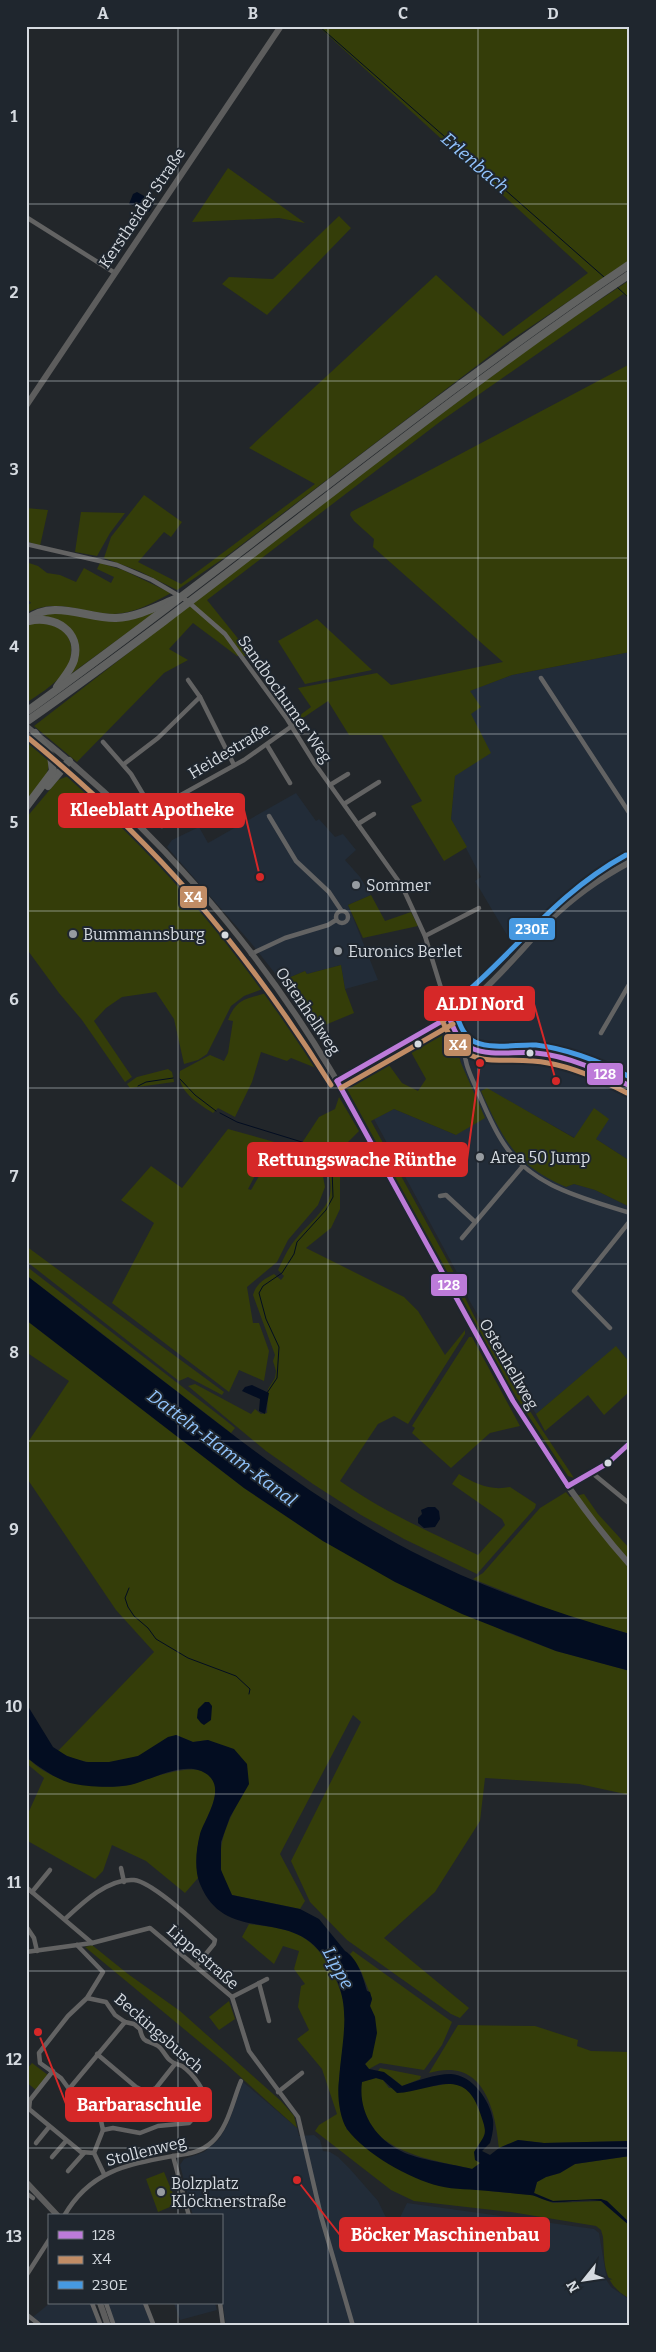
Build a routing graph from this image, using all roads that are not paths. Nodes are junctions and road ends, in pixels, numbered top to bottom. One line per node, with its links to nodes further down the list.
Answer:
1 (281, 26): 4 (main road, Kerstheider Straße)
2 (26, 217): 4 (street)
3 (630, 264): 8 (highway)
4 (115, 273): 6 (main road, Kerstheider Straße)
5 (630, 274): 15 (highway)
6 (26, 406)
7 (26, 544): 17 (street, Sandbochumer Weg)
8 (186, 594): 9 (highway); 12 (highway)
9 (26, 621): 12 (highway)
10 (541, 678): 34 (street)
11 (188, 680): 13 (street)
12 (53, 692): 14 (highway)
13 (200, 697): 22 (street); 23 (street)
14 (26, 712)
15 (26, 722)
16 (26, 726): 18 (main road, Ostenhellweg)
17 (292, 726): 20 (street, Heidestraße); 28 (street, Sandbochumer Weg)
18 (34, 732): 21 (main road, Ostenhellweg); 24 (highway)
19 (103, 742): 22 (street)
20 (267, 745): 23 (street, Heidestraße); 27 (street)
21 (67, 760): 24 (highway); 32 (highway); 43 (main road, Ostenhellweg)
22 (124, 764): 31 (street)
23 (234, 765): 31 (street, Heidestraße)
24 (52, 771): 30 (highway)
25 (348, 774): 28 (street, Sandbochumer Weg)
26 (379, 782): 29 (street)
27 (290, 783)
28 (330, 785): 29 (street, Sandbochumer Weg)
29 (344, 804): 36 (street, Sandbochumer Weg)
30 (26, 807)
31 (152, 811): 37 (street)
32 (26, 813)
33 (374, 814): 36 (street)
34 (630, 814)
35 (269, 816): 40 (street)
36 (358, 824): 42 (street, Sandbochumer Weg)
37 (162, 826)
38 (630, 862): 45 (main road)
39 (479, 908): 42 (street)
40 (341, 910): 41 (street); 41 (street)
41 (336, 920): 43 (street)
42 (425, 936): 45 (street, Sandbochumer Weg)
43 (251, 954): 48 (main road, Ostenhellweg)
44 (630, 982): 46 (street)
45 (450, 1017): 47 (street, Sandbochumer Weg); 48 (main road)
46 (601, 1033)
47 (466, 1045): 49 (street); 50 (street)
48 (337, 1081): 59 (main road, Ostenhellweg)
49 (630, 1086)
50 (524, 1166): 52 (street); 54 (street)
51 (440, 1196): 54 (street)
52 (630, 1213)
53 (630, 1221): 56 (street)
54 (475, 1222): 55 (street)
55 (462, 1238)
56 (610, 1328)
57 (630, 1444): 58 (street)
58 (591, 1472): 59 (street); 60 (street)
59 (568, 1486): 61 (main road, Ostenhellweg)
60 (630, 1504)
61 (630, 1565)
62 (121, 1868): 64 (street)
63 (50, 1870): 66 (street)
64 (124, 1882): 67 (street); 73 (street)
65 (26, 1887): 66 (street)
66 (32, 1892): 67 (street)
67 (65, 1919): 69 (street)
68 (26, 1926): 71 (street)
69 (92, 1943): 70 (street, Lippestraße); 73 (street, Lippestraße)
70 (77, 1945): 71 (street, Lippestraße); 77 (street)
71 (37, 1951): 72 (street, Lippestraße)
72 (26, 1952)
73 (196, 1966): 76 (street, Lippestraße)
74 (267, 1978): 75 (street)
75 (259, 1983): 76 (street); 78 (street)
76 (232, 1997): 86 (street, Lippestraße)
77 (87, 1998): 79 (street, Beckingsbusch); 82 (street)
78 (269, 2021)
79 (124, 2022): 80 (street); 81 (street, Beckingsbusch)
80 (97, 2054): 81 (street); 85 (street)
81 (175, 2064): 88 (street, Beckingsbusch)
82 (53, 2071): 85 (street); 87 (street)
83 (302, 2073): 86 (street)
84 (241, 2081): 93 (street, Stollenweg)
85 (69, 2089): 88 (street)
86 (278, 2092): 117 (street, Lippestraße)
87 (49, 2127): 89 (street); 90 (street)
88 (103, 2130): 92 (street)
89 (66, 2141): 91 (street); 94 (street)
90 (36, 2142)
91 (84, 2153): 92 (street); 95 (street)
92 (94, 2153): 96 (street)
93 (173, 2156): 96 (street, Stollenweg); 102 (street)
94 (52, 2157)
95 (68, 2171)
96 (104, 2174): 101 (street, Stollenweg)
97 (26, 2182): 100 (main road)
98 (26, 2192): 99 (street)
99 (33, 2198)
100 (56, 2214)
101 (65, 2214)
102 (188, 2214)
103 (48, 2242): 104 (street)
104 (26, 2276)
105 (92, 2304): 112 (street)
106 (100, 2304): 113 (main road)
107 (106, 2304): 114 (street)
108 (145, 2304): 115 (street)
109 (220, 2304): 116 (street)
110 (26, 2314): 111 (street)
111 (41, 2326)
112 (101, 2326)
113 (108, 2326)
114 (114, 2326)
115 (154, 2326)
116 (223, 2326)
117 (353, 2326)

